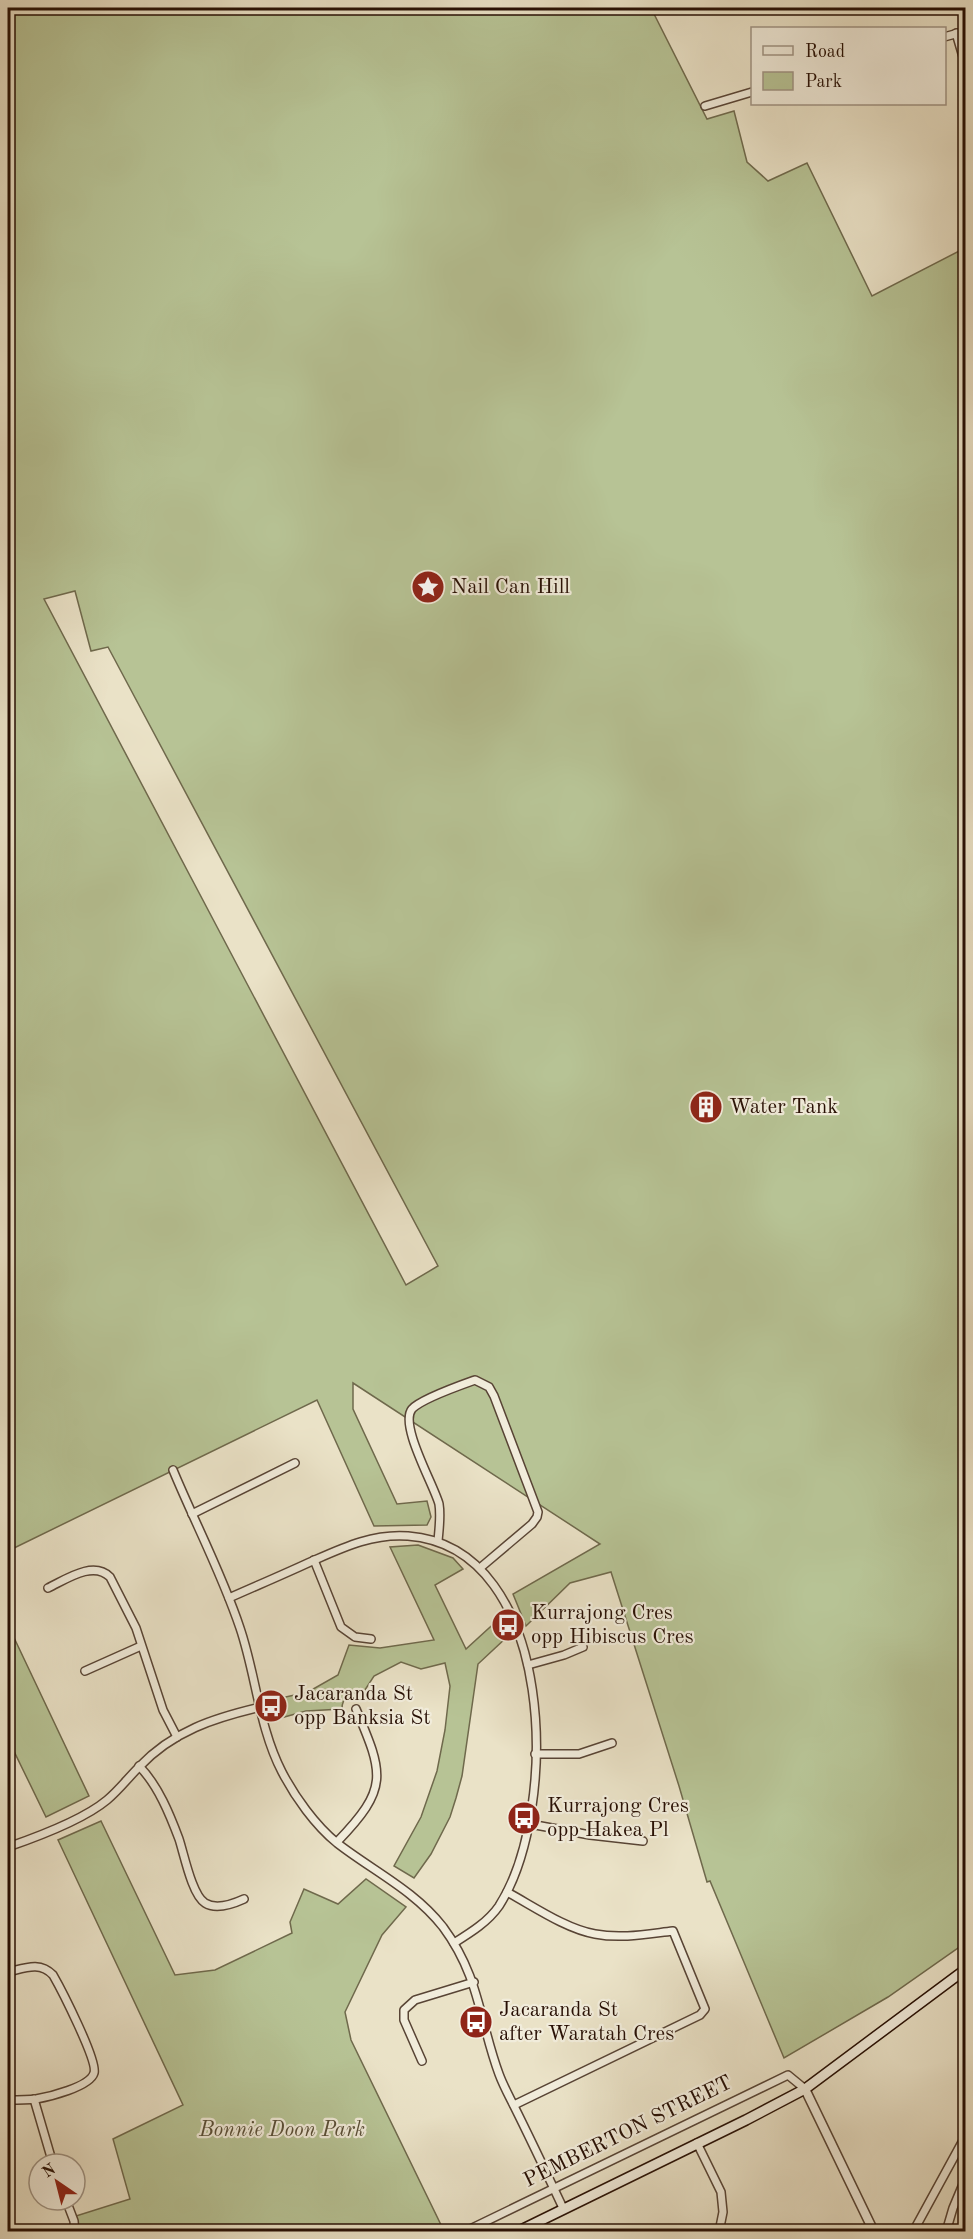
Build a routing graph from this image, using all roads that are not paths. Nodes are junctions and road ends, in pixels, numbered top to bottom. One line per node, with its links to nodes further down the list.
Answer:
1 (966, 31): 2 (street)
2 (956, 33): 3 (street); 4 (street)
3 (946, 37)
4 (966, 67)
5 (751, 94): 6 (street)
6 (705, 106)
7 (295, 1463): 9 (street)
8 (173, 1470): 9 (street)
9 (192, 1514): 14 (street)
10 (438, 1541): 11 (street); 12 (street); 12 (street)
11 (314, 1560): 14 (street); 15 (street)
12 (480, 1568): 18 (street)
13 (48, 1588): 16 (street)
14 (229, 1598): 20 (street)
15 (371, 1639)
16 (141, 1646): 19 (street); 22 (street)
17 (583, 1647): 18 (street)
18 (528, 1665): 24 (street)
19 (85, 1671)
20 (261, 1707): 22 (street); 28 (street)
21 (356, 1709): 28 (street)
22 (177, 1737): 25 (street)
23 (612, 1743): 24 (street)
24 (535, 1754): 26 (street)
25 (139, 1766): 29 (street); 31 (street)
26 (530, 1824): 27 (street); 30 (street)
27 (643, 1841)
28 (336, 1842): 32 (street)
29 (8, 1847)
30 (507, 1892): 32 (street); 40 (street)
31 (244, 1899)
32 (454, 1943): 35 (street)
33 (966, 1969): 37 (main road, PEMBERTON STREET)
34 (8, 1972): 38 (street)
35 (474, 1983): 36 (street); 40 (street)
36 (422, 2061)
37 (805, 2089): 42 (main road, PEMBERTON STREET); 45 (street, PEMBERTON STREET); 52 (street)
38 (34, 2099): 39 (street); 43 (street)
39 (8, 2100)
40 (514, 2105): 45 (street)
41 (966, 2135): 53 (street)
42 (697, 2143): 46 (main road, PEMBERTON STREET); 51 (street)
43 (49, 2152)
44 (966, 2177): 54 (street)
45 (554, 2188): 46 (street); 49 (street, PEMBERTON STREET)
46 (563, 2208): 50 (main road, PEMBERTON STREET)
47 (71, 2212): 48 (street)
48 (75, 2232)
49 (464, 2232)
50 (517, 2232)
51 (719, 2232)
52 (874, 2232)
53 (913, 2232)
54 (946, 2232)

